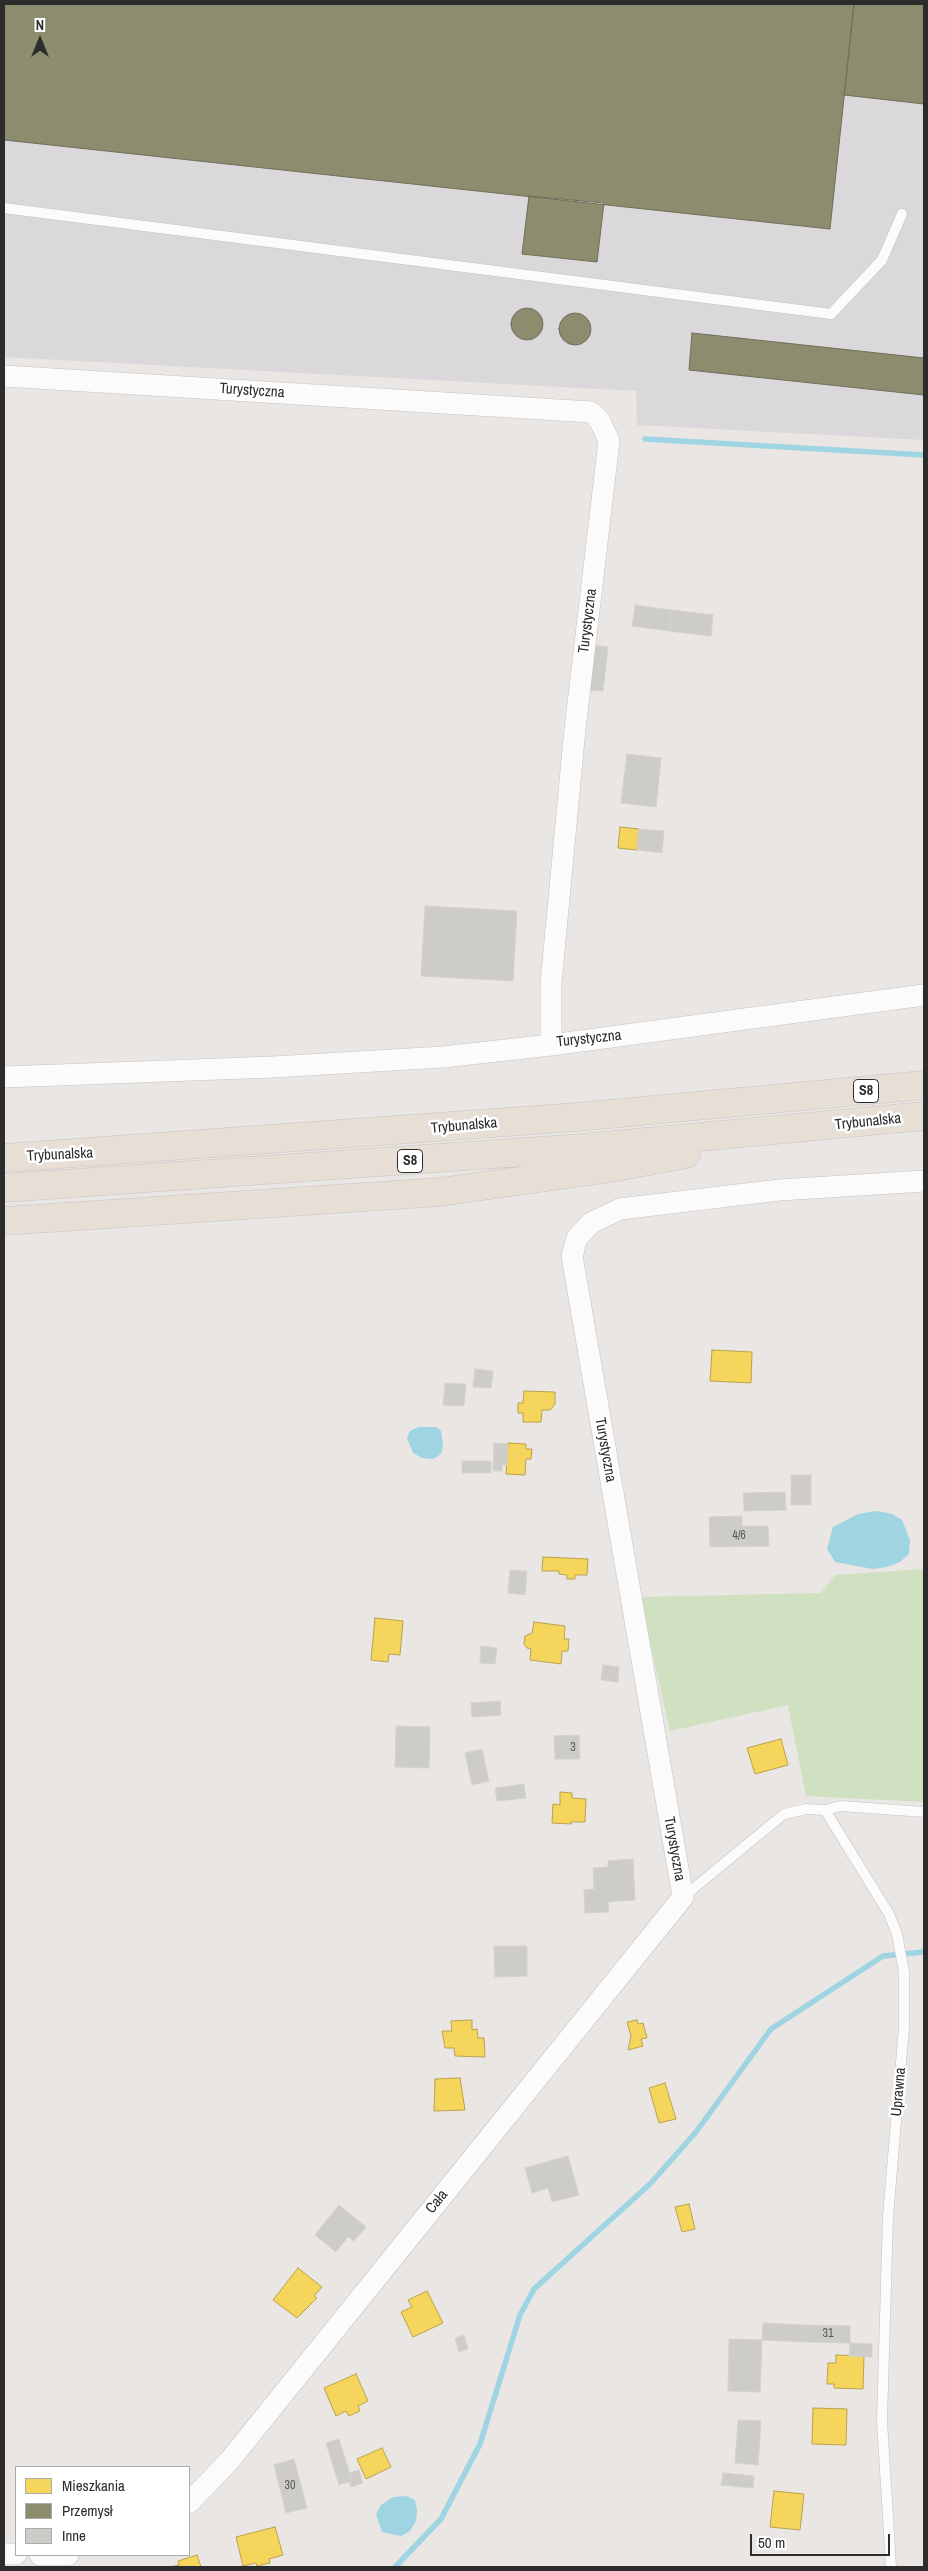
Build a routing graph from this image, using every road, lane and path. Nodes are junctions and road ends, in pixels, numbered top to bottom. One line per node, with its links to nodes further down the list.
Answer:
1 (4, 208): 2 (lane)
2 (902, 214)
3 (4, 376): 5 (street, Turystyczna)
4 (924, 996): 5 (street, Turystyczna)
5 (551, 1046): 6 (street)
6 (4, 1077)
7 (924, 1085): 10 (highway, Trybunalska / S8)
8 (924, 1116): 9 (highway, Trybunalska / S8)
9 (816, 1127): 12 (highway, Trybunalska / S8); 13 (highway)
10 (4, 1158)
11 (924, 1181): 16 (street, Turystyczna)
12 (4, 1188)
13 (4, 1221)
14 (825, 1810): 15 (lane); 16 (lane); 18 (lane, Uprawna)
15 (924, 1812)
16 (683, 1897): 17 (street, Cała)
17 (190, 2502)
18 (891, 2567)

